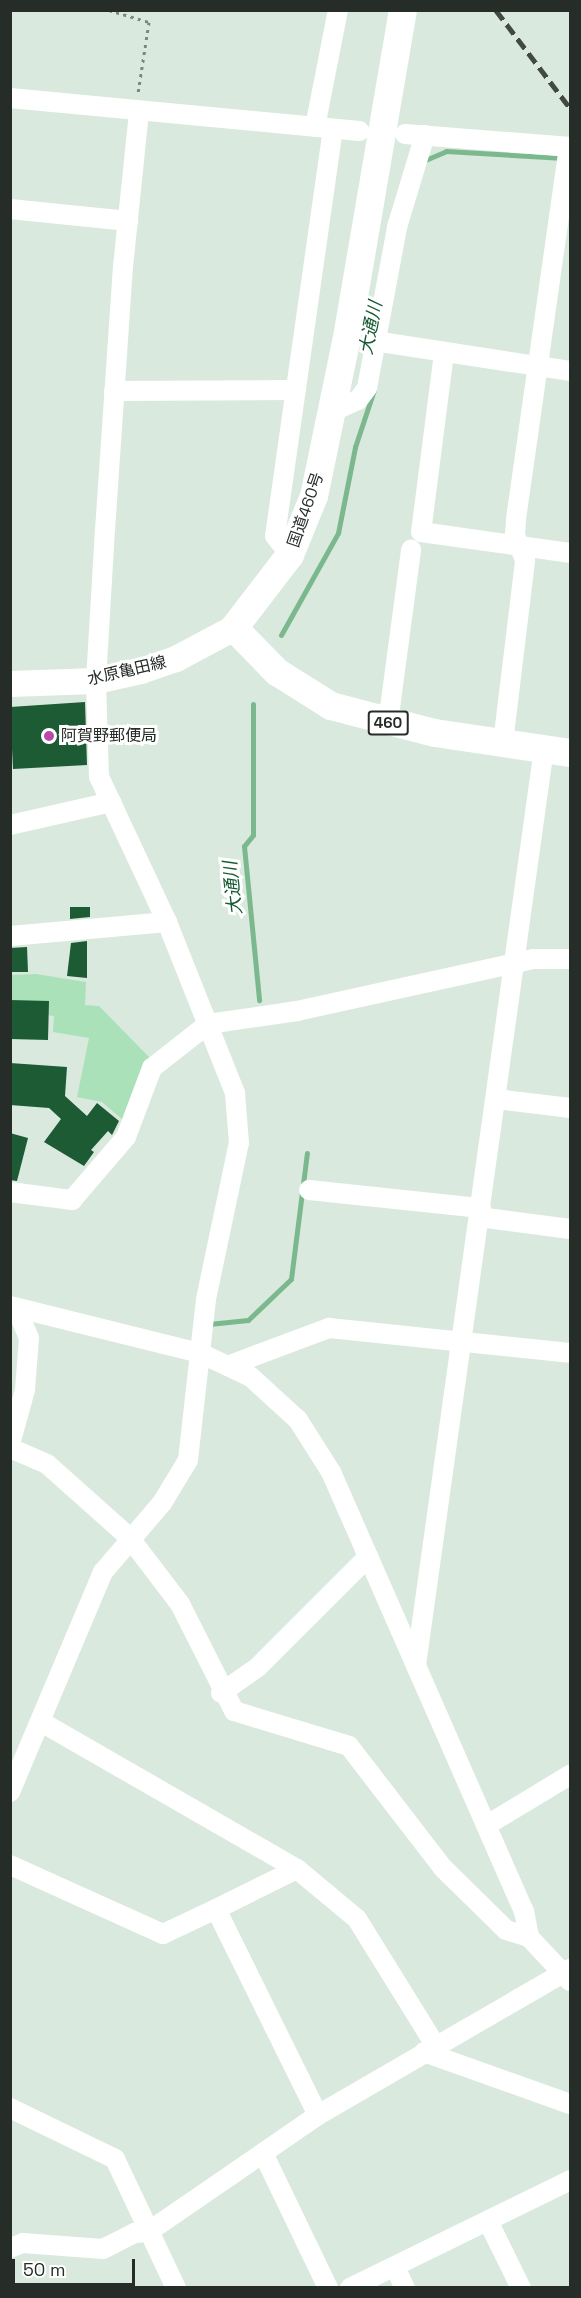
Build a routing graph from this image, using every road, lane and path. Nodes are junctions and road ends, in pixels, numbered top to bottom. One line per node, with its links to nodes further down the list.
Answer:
1 (109, 10): 5 (path)
2 (338, 10): 6 (street)
3 (403, 10): 19 (highway, 国道460号)
4 (10, 98): 5 (street)
5 (137, 112): 6 (street); 12 (street)
6 (324, 128): 7 (street); 17 (street)
7 (359, 131)
8 (405, 134): 9 (street)
9 (425, 135): 10 (street); 13 (street)
10 (570, 147): 15 (street)
11 (10, 209): 12 (street)
12 (128, 221): 18 (street)
13 (375, 341): 14 (street); 19 (street)
14 (444, 353): 15 (street); 20 (street)
15 (537, 366): 16 (street); 20 (street)
16 (570, 371)
17 (296, 390): 18 (street); 23 (street)
18 (114, 391): 25 (street)
19 (333, 411): 23 (highway, 国道460号)
20 (523, 547): 22 (street); 28 (street)
21 (411, 550): 27 (street)
22 (570, 553)
23 (290, 555): 24 (highway, 国道460号)
24 (234, 628): 25 (main road, 水原亀田線); 27 (highway, 460)
25 (96, 681): 26 (main road, 水原亀田線); 30 (street)
26 (10, 684)
27 (388, 723): 28 (highway, 460)
28 (503, 743): 29 (highway, 460)
29 (557, 751): 35 (street)
30 (111, 802): 31 (street); 32 (street)
31 (10, 825)
32 (167, 922): 33 (street); 36 (street)
33 (10, 936)
34 (570, 959): 35 (street)
35 (514, 966): 36 (street); 37 (street)
36 (208, 1024): 40 (street); 45 (street)
37 (496, 1099): 38 (street); 41 (street)
38 (570, 1108)
39 (309, 1190): 41 (street)
40 (10, 1192)
41 (480, 1213): 42 (street); 44 (street)
42 (570, 1229)
43 (14, 1309): 45 (street); 48 (street)
44 (462, 1339): 46 (street); 47 (street); 52 (street)
45 (200, 1353): 47 (street); 50 (street)
46 (570, 1353)
47 (230, 1365): 51 (street)
48 (10, 1444)
49 (10, 1449): 50 (street)
50 (129, 1537): 53 (street); 54 (street)
51 (368, 1557): 52 (street); 53 (street)
52 (416, 1665): 57 (street)
53 (221, 1693): 61 (street)
54 (43, 1723): 56 (street); 59 (street)
55 (570, 1775): 57 (street)
56 (10, 1792)
57 (487, 1825): 61 (street)
58 (10, 1865): 60 (street)
59 (297, 1869): 60 (street); 63 (street)
60 (216, 1909): 66 (street)
61 (529, 1937): 62 (street)
62 (569, 1975): 63 (street)
63 (429, 2049): 64 (street); 66 (street)
64 (570, 2104)
65 (10, 2108): 70 (street)
66 (318, 2115): 67 (street)
67 (264, 2155): 70 (street); 74 (street)
68 (568, 2187): 69 (street)
69 (488, 2221): 72 (street); 77 (street)
70 (148, 2232): 71 (street); 73 (street)
71 (10, 2248)
72 (395, 2267): 75 (street); 76 (street)
73 (176, 2288)
74 (328, 2288)
75 (350, 2288)
76 (405, 2288)
77 (521, 2288)

